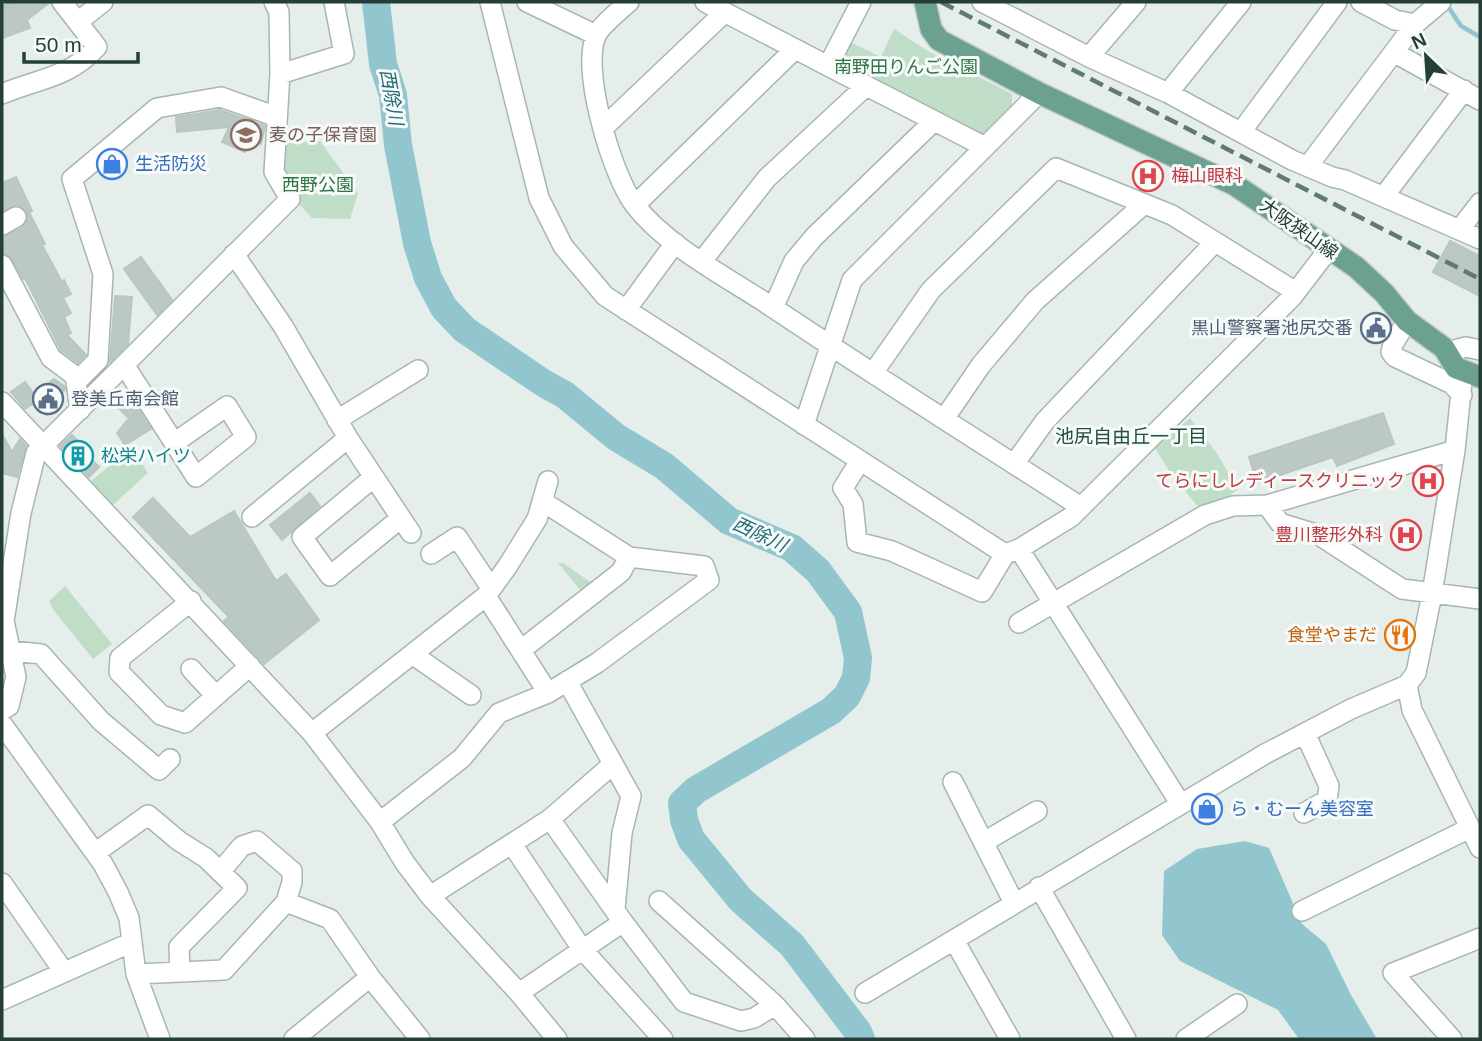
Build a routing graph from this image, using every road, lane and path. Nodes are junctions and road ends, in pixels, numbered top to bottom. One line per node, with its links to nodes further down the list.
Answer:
1 (62, 2): 19 (street)
2 (103, 2): 19 (street)
3 (274, 2): 26 (street)
4 (334, 2): 26 (street)
5 (490, 2): 52 (street)
6 (527, 2): 21 (street)
7 (629, 2): 21 (street)
8 (705, 2): 18 (street)
9 (861, 2): 25 (street)
10 (925, 2): 28 (main road, 大阪狭山線)
11 (982, 2): 17 (street)
12 (1136, 2): 24 (street)
13 (1241, 2): 29 (street)
14 (1337, 2): 35 (street)
15 (1361, 2): 20 (street)
16 (1441, 2): 20 (street)
17 (1014, 8): 24 (street)
18 (725, 12): 22 (street); 34 (street)
19 (79, 22): 30 (street)
20 (1415, 24): 23 (street)
21 (596, 35): 34 (street)
22 (794, 48): 25 (street); 40 (street)
23 (1395, 53): 31 (street); 37 (street)
24 (1089, 57): 29 (street)
25 (828, 66): 27 (street)
26 (280, 74): 32 (street)
27 (866, 86): 33 (street); 48 (street)
28 (1039, 93): 36 (street); 46 (main road, 大阪狭山線)
29 (1168, 93): 35 (street)
30 (2, 94)
31 (1472, 95): 38 (street)
32 (277, 117): 47 (street); 61 (street)
33 (934, 121): 36 (street); 51 (street)
34 (603, 128): 40 (street)
35 (1241, 132): 37 (street)
36 (985, 147): 54 (street)
37 (1308, 166): 38 (street)
38 (1384, 196): 42 (street)
39 (1480, 204): 42 (street)
40 (635, 205): 45 (street)
41 (1143, 205): 44 (street); 59 (street); 65 (street)
42 (1460, 229): 43 (street)
43 (1480, 239)
44 (1215, 242): 50 (street); 73 (street)
45 (675, 243): 48 (street); 52 (street)
46 (1328, 250): 50 (street); 53 (main road, 大阪狭山線)
47 (234, 254): 57 (street); 66 (street)
48 (702, 261): 51 (street)
49 (2, 265): 61 (street)
50 (1296, 292): 78 (street)
51 (773, 308): 54 (street)
52 (626, 310): 67 (street)
53 (1407, 321): 56 (main road, 大阪狭山線); 62 (street)
54 (831, 346): 59 (street); 67 (street)
55 (1480, 350): 56 (street)
56 (1452, 360): 60 (main road, 大阪狭山線); 62 (street)
57 (125, 366): 64 (street); 69 (street)
58 (418, 370): 66 (street)
59 (873, 373): 65 (street)
60 (1480, 377)
61 (76, 382): 64 (street)
62 (1462, 395): 71 (street)
63 (2, 402): 70 (street)
64 (80, 410): 70 (street)
65 (944, 419): 73 (street)
66 (337, 420): 68 (street)
67 (804, 425): 72 (street)
68 (348, 438): 74 (street); 79 (street)
69 (174, 443)
70 (45, 445): 86 (street); 88 (street)
71 (1455, 450): 77 (street); 84 (street)
72 (860, 461): 80 (street); 80 (street)
73 (1014, 464): 78 (street)
74 (374, 477): 74 (street)
75 (548, 481): 76 (street)
76 (542, 501): 82 (street); 83 (street)
77 (1267, 505): 84 (street); 87 (street)
78 (1082, 507): 80 (street)
79 (252, 517)
80 (1012, 552): 87 (street)
81 (431, 554): 83 (street)
82 (629, 557): 90 (street); 95 (street)
83 (488, 592): 90 (street); 92 (street)
84 (1432, 593): 85 (street); 96 (street)
85 (1480, 599)
86 (191, 601): 93 (street); 99 (street)
87 (1055, 603): 89 (street); 107 (street)
88 (3, 620): 91 (street)
89 (1020, 624)
90 (521, 650): 97 (street)
91 (12, 651): 100 (street); 104 (street)
92 (412, 654): 98 (street); 102 (street)
93 (250, 666): 99 (street); 102 (street)
94 (191, 669): 99 (street)
95 (567, 681): 97 (street); 105 (street)
96 (1407, 685): 103 (street); 112 (street)
97 (548, 693): 111 (street)
98 (471, 695)
99 (216, 696)
100 (2, 710)
101 (2, 724): 116 (street)
102 (312, 733): 111 (street)
103 (1305, 733): 107 (street); 109 (street)
104 (170, 759)
105 (612, 765): 110 (street); 125 (street)
106 (953, 782): 113 (street)
107 (1180, 803): 119 (street)
108 (1037, 811): 113 (street)
109 (1304, 813)
110 (550, 819): 114 (street); 125 (street)
111 (380, 822): 120 (street)
112 (1470, 828): 115 (street); 124 (street)
113 (984, 842): 123 (street)
114 (512, 844): 120 (street); 129 (street)
115 (1480, 848)
116 (95, 853): 117 (street); 128 (street)
117 (220, 872): 122 (street); 130 (street)
118 (2, 883): 131 (street)
119 (1039, 887): 123 (street); 146 (street)
120 (430, 896): 134 (street)
121 (659, 901): 138 (street)
122 (286, 902): 130 (street); 133 (street)
123 (1014, 903): 127 (street)
124 (1302, 911)
125 (619, 916): 129 (street); 138 (street)
126 (1480, 938): 148 (street)
127 (954, 940): 135 (street); 145 (street)
128 (132, 942): 131 (street); 132 (street)
129 (582, 949): 134 (street); 143 (street)
130 (180, 971): 132 (street)
131 (64, 972): 136 (street)
132 (136, 974): 140 (street)
133 (370, 977): 139 (street); 141 (street)
134 (519, 993): 142 (street)
135 (865, 993)
136 (2, 1000)
137 (1237, 1004): 147 (street)
138 (775, 1005): 144 (street)
139 (307, 1035)
140 (160, 1039)
141 (420, 1039)
142 (558, 1039)
143 (663, 1039)
144 (805, 1039)
145 (1010, 1039)
146 (1126, 1039)
147 (1186, 1039)
148 (1452, 1039)

